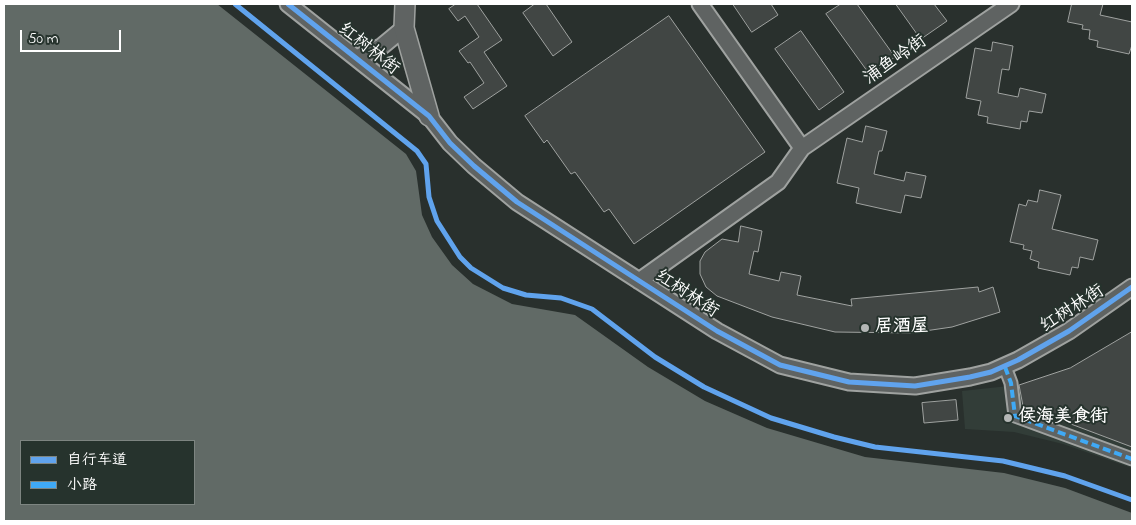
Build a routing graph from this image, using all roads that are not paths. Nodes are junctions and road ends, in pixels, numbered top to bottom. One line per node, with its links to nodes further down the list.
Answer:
1 (288, 4): 6 (street, 红树林街)
2 (405, 4): 5 (street)
3 (700, 4): 8 (street)
4 (1011, 4): 8 (street, 浦鱼岭街)
5 (404, 28): 6 (street); 7 (street)
6 (356, 58): 7 (street, 红树林街)
7 (429, 116): 9 (street, 红树林街)
8 (802, 148): 9 (street, 浦鱼岭街)
9 (639, 281): 11 (street, 红树林街)
10 (1132, 287): 11 (street, 红树林街)
11 (1005, 367): 12 (street)
12 (1132, 459)

